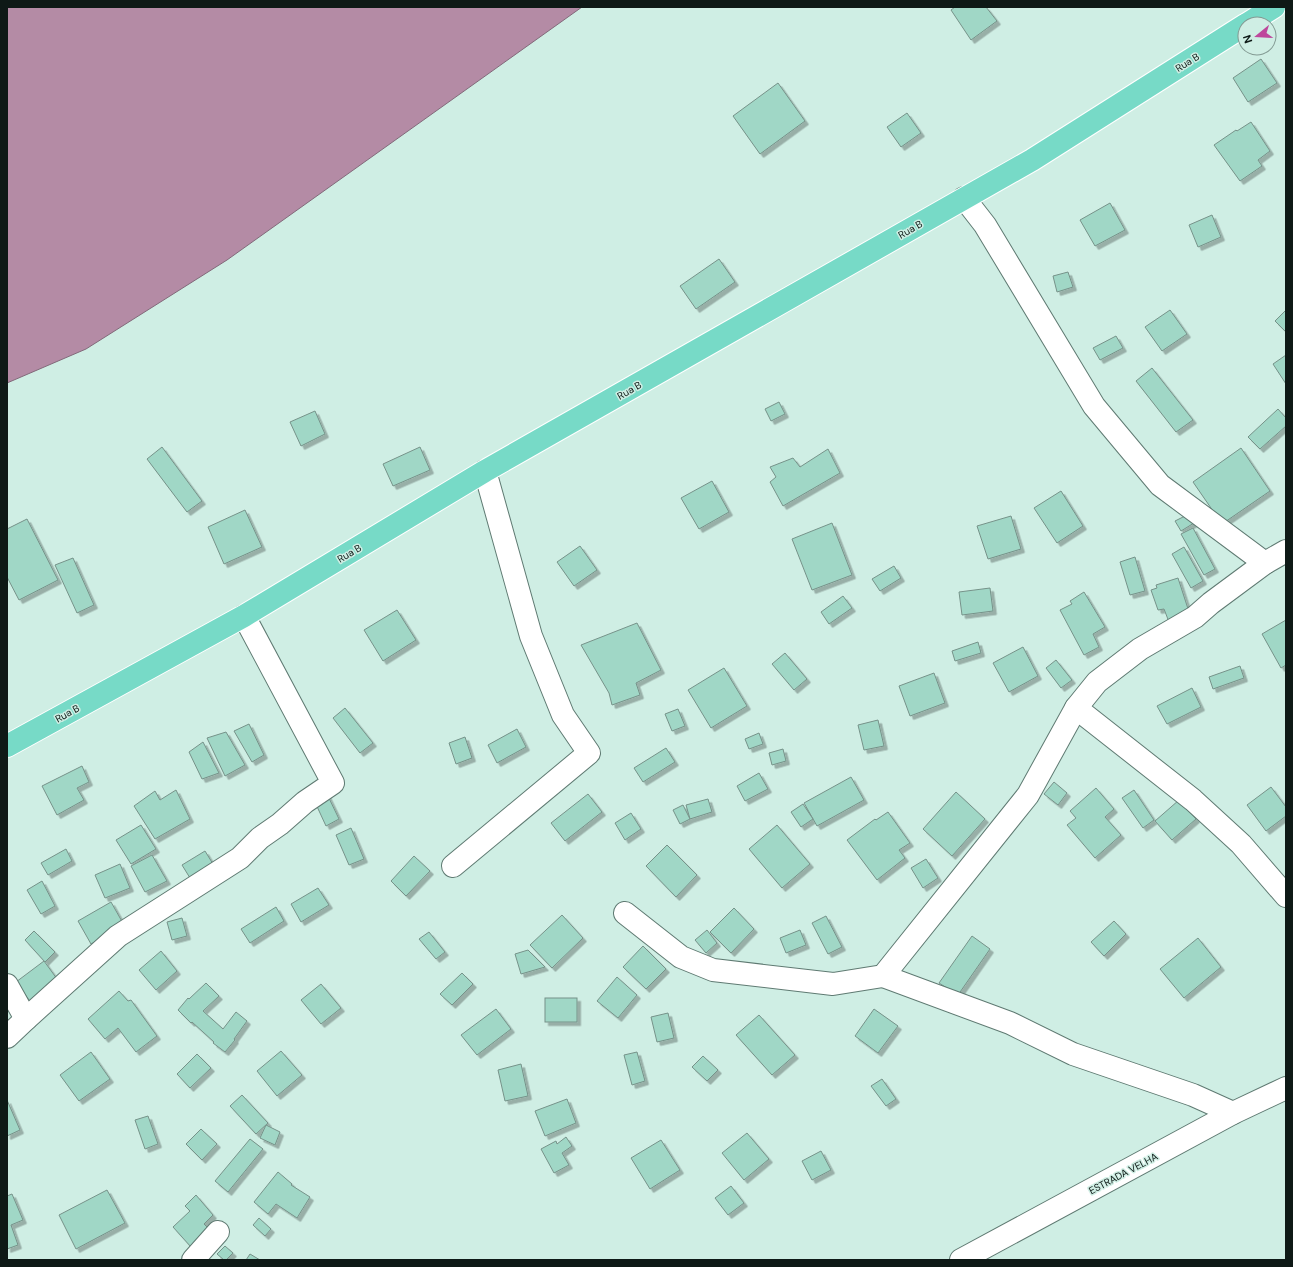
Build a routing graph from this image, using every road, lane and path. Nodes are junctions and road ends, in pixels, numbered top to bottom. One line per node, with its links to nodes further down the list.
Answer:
1 (1274, 7): 2 (main road, Rua B)
2 (1260, 16)
3 (1237, 31): 4 (main road, Rua B)
4 (964, 198): 5 (main road, Rua B); 7 (street)
5 (485, 471): 8 (main road, Rua B); 11 (street)
6 (1286, 551): 7 (street)
7 (1265, 563): 9 (street)
8 (244, 616): 10 (main road, Rua B); 16 (street)
9 (1076, 708): 12 (street); 14 (street)
10 (7, 746)
11 (453, 866)
12 (1286, 896)
13 (625, 913): 14 (street)
14 (883, 976): 19 (street)
15 (7, 984): 16 (street)
16 (26, 1019): 17 (street)
17 (7, 1037)
18 (1286, 1088): 19 (street, ESTRADA VELHA)
19 (1233, 1113): 22 (street, ESTRADA VELHA)
20 (218, 1232): 21 (street)
21 (193, 1260)
22 (961, 1260)

